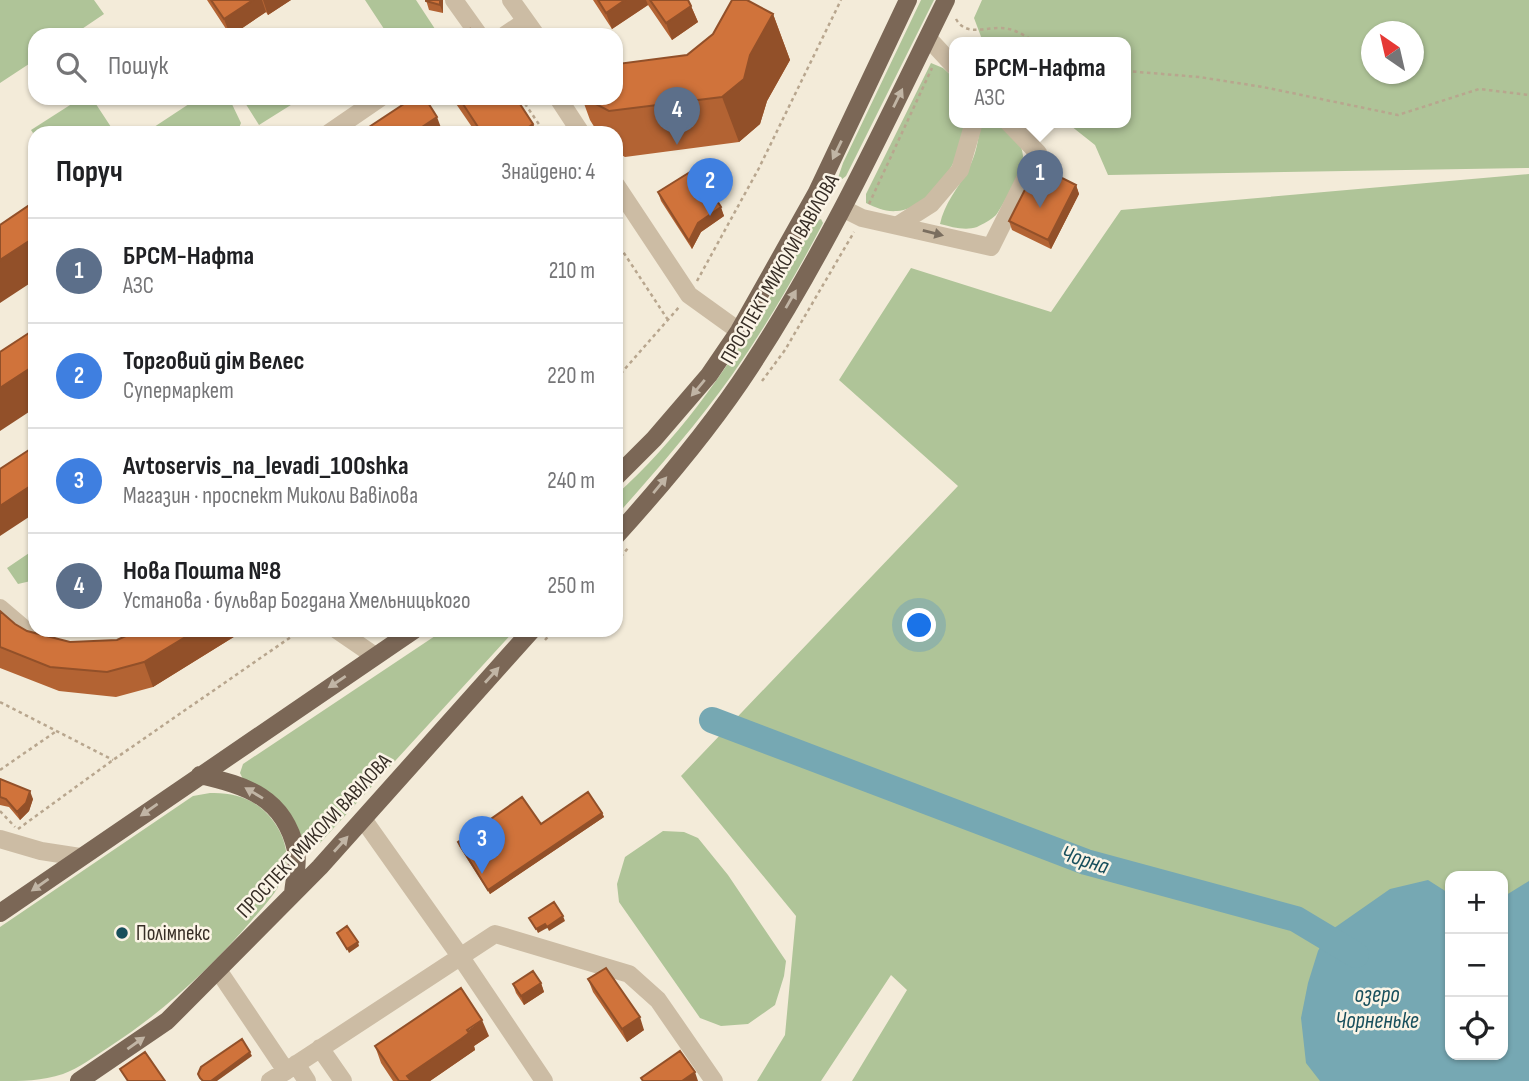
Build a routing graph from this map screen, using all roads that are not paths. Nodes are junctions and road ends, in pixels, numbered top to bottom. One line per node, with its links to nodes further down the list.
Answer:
1 (454, 0): 5 (street)
2 (511, 0): 6 (street)
3 (908, 0): 15 (main road, ПРОСПЕКТ МИКОЛИ ВАВІЛОВА, one-way to 15)
4 (953, 5): 7 (main road, ПРОСПЕКТ МИКОЛИ ВАВІЛОВА)
5 (473, 28)
6 (531, 28)
7 (928, 38): 8 (street); 17 (main road, ПРОСПЕКТ МИКОЛИ ВАВІЛОВА, one-way to 7)
8 (949, 61)
9 (370, 105): 11 (street)
10 (563, 105): 12 (street)
11 (339, 126)
12 (576, 126)
13 (972, 128): 18 (street)
14 (1015, 128): 18 (street, one-way to 14)
15 (816, 194): 17 (main road); 19 (main road, ПРОСПЕКТ МИКОЛИ ВАВІЛОВА)
16 (623, 196): 19 (street)
17 (844, 209): 18 (street); 21 (main road, ПРОСПЕКТ МИКОЛИ ВАВІЛОВА, one-way to 17)
18 (898, 225)
19 (739, 331): 20 (main road, ПРОСПЕКТ МИКОЛИ ВАВІЛОВА, one-way to 20)
20 (623, 470)
21 (623, 528)
22 (0, 608): 23 (street)
23 (28, 632)
24 (36, 637): 28 (street)
25 (347, 637): 29 (street)
26 (404, 637): 29 (main road)
27 (526, 637): 31 (main road, ПРОСПЕКТ МИКОЛИ ВАВІЛОВА, one-way to 27)
28 (62, 646)
29 (375, 656): 30 (main road, one-way to 30)
30 (200, 775): 33 (main road, one-way to 33); 34 (main road, one-way to 30)
31 (363, 819): 34 (main road, ПРОСПЕКТ МИКОЛИ ВАВІЛОВА, one-way to 31); 36 (street)
32 (5, 837): 33 (street)
33 (80, 857): 35 (main road, one-way to 35)
34 (293, 894): 37 (main road, ПРОСПЕКТ МИКОЛИ ВАВІЛОВА)
35 (0, 913)
36 (460, 956): 38 (street); 44 (street); 45 (street)
37 (218, 970): 39 (street); 40 (main road, ПРОСПЕКТ МИКОЛИ ВАВІЛОВА, one-way to 37)
38 (320, 1048): 39 (street); 43 (street)
39 (291, 1067): 41 (street); 42 (street)
40 (79, 1081)
41 (270, 1081)
42 (307, 1081)
43 (342, 1081)
44 (544, 1081)
45 (714, 1081)

